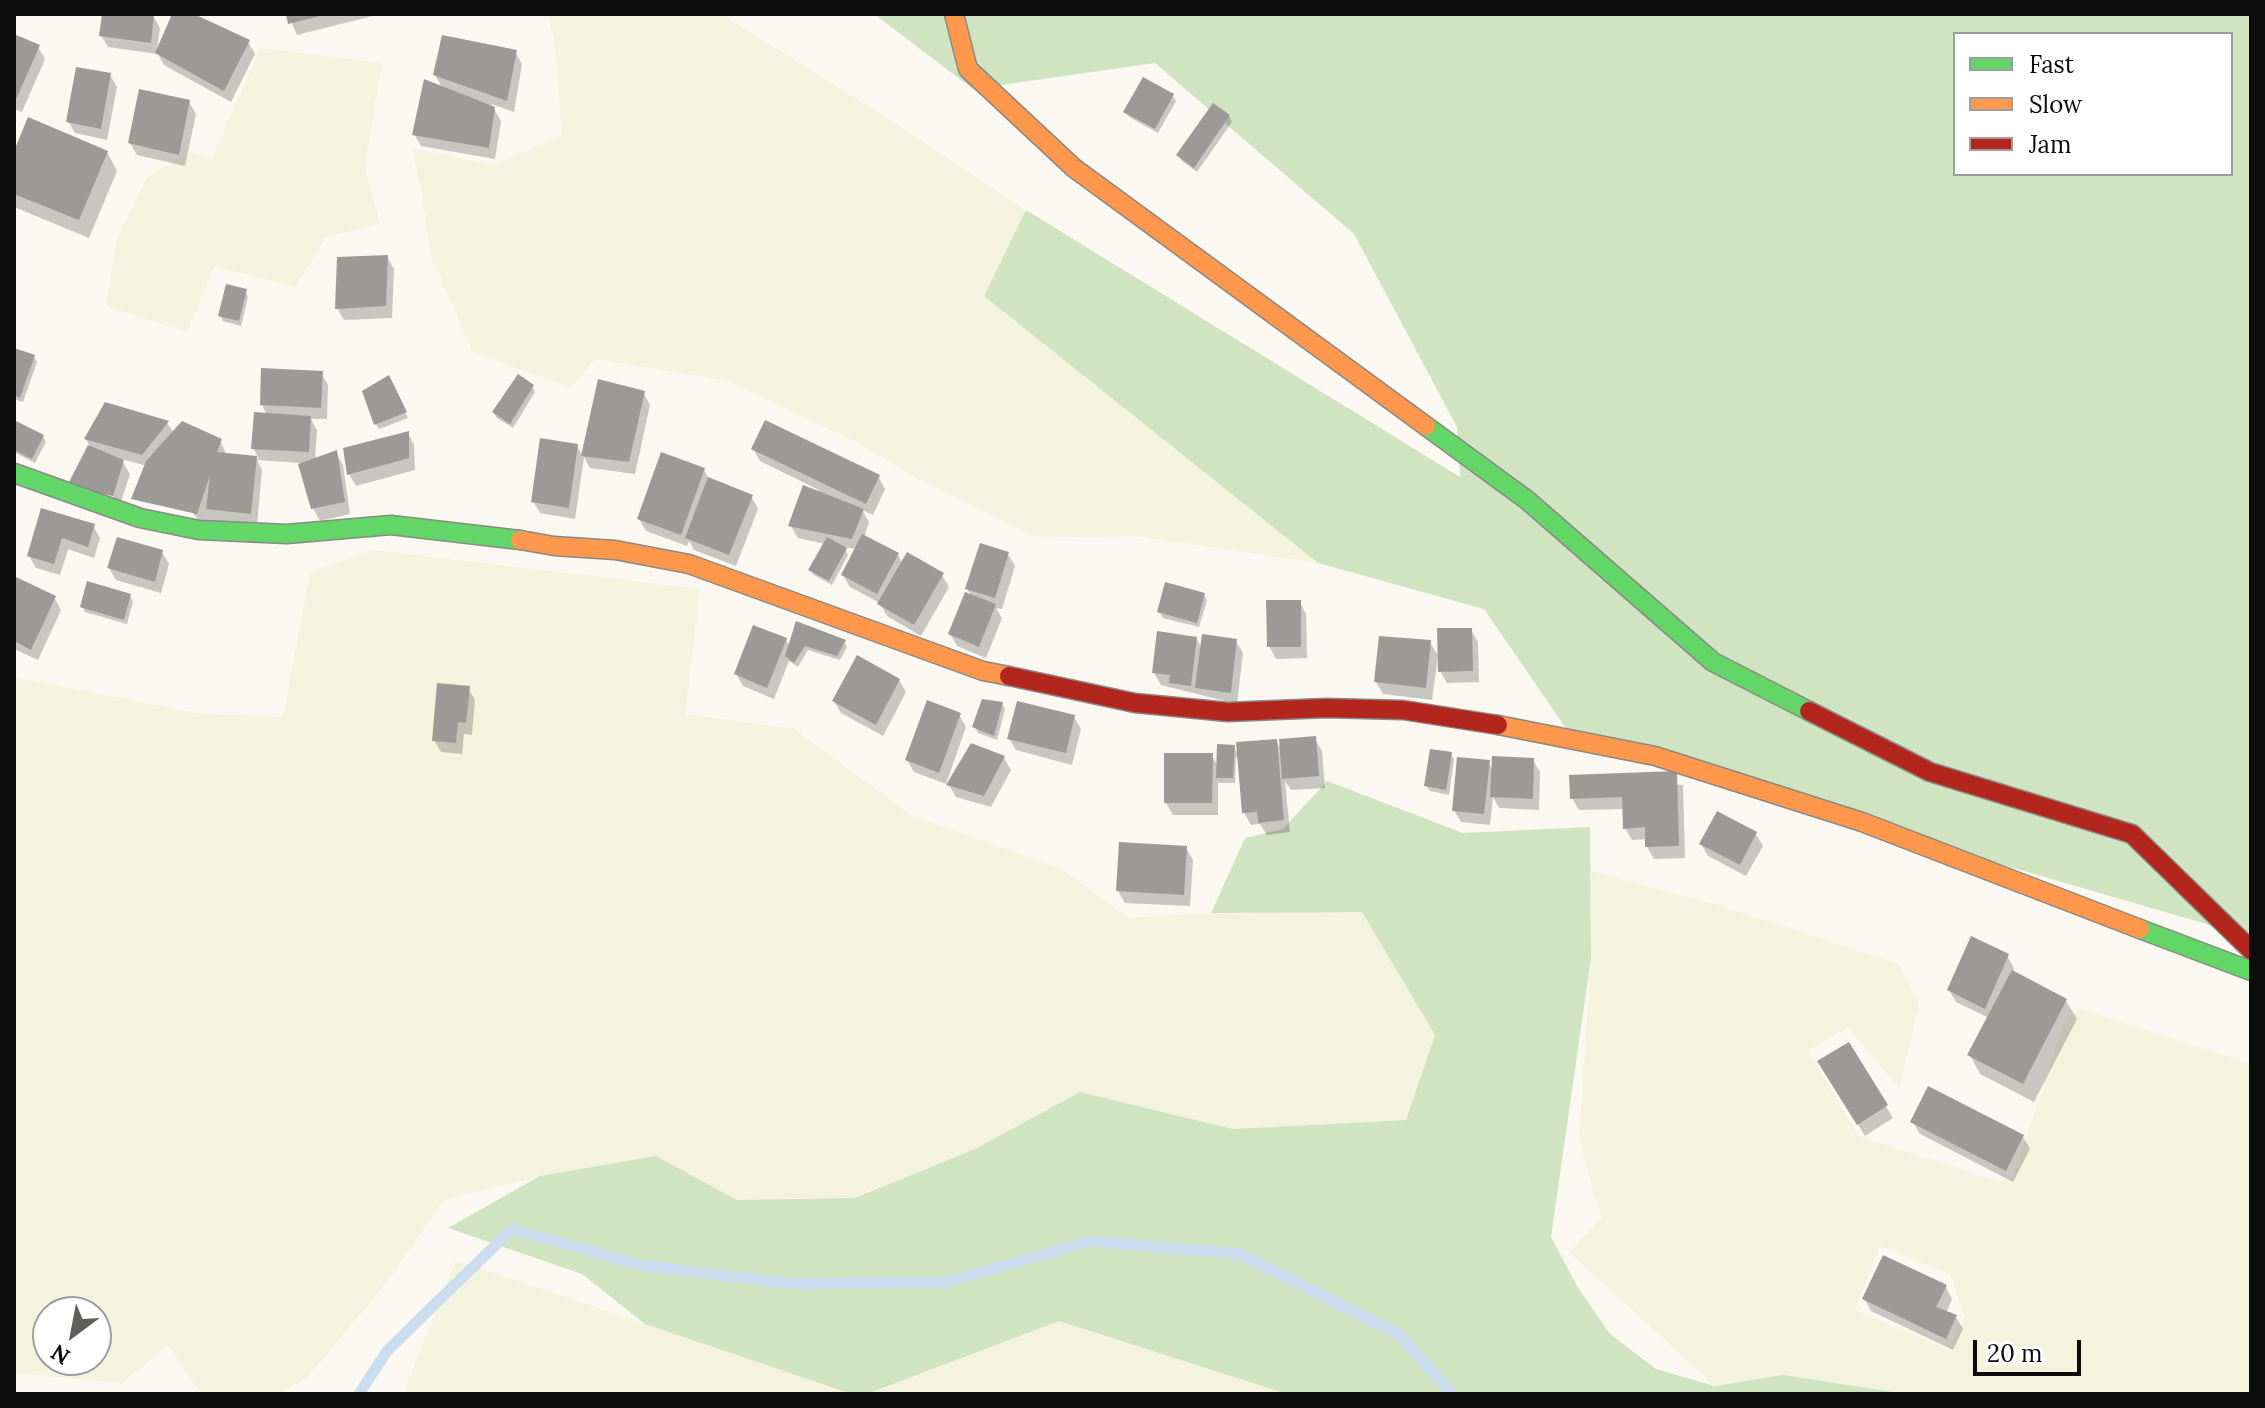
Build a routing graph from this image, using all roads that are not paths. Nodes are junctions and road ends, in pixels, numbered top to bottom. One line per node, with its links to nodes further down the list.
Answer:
1 (954, 14): 3 (main road)
2 (14, 473): 4 (main road)
3 (2251, 950)
4 (2251, 971)

